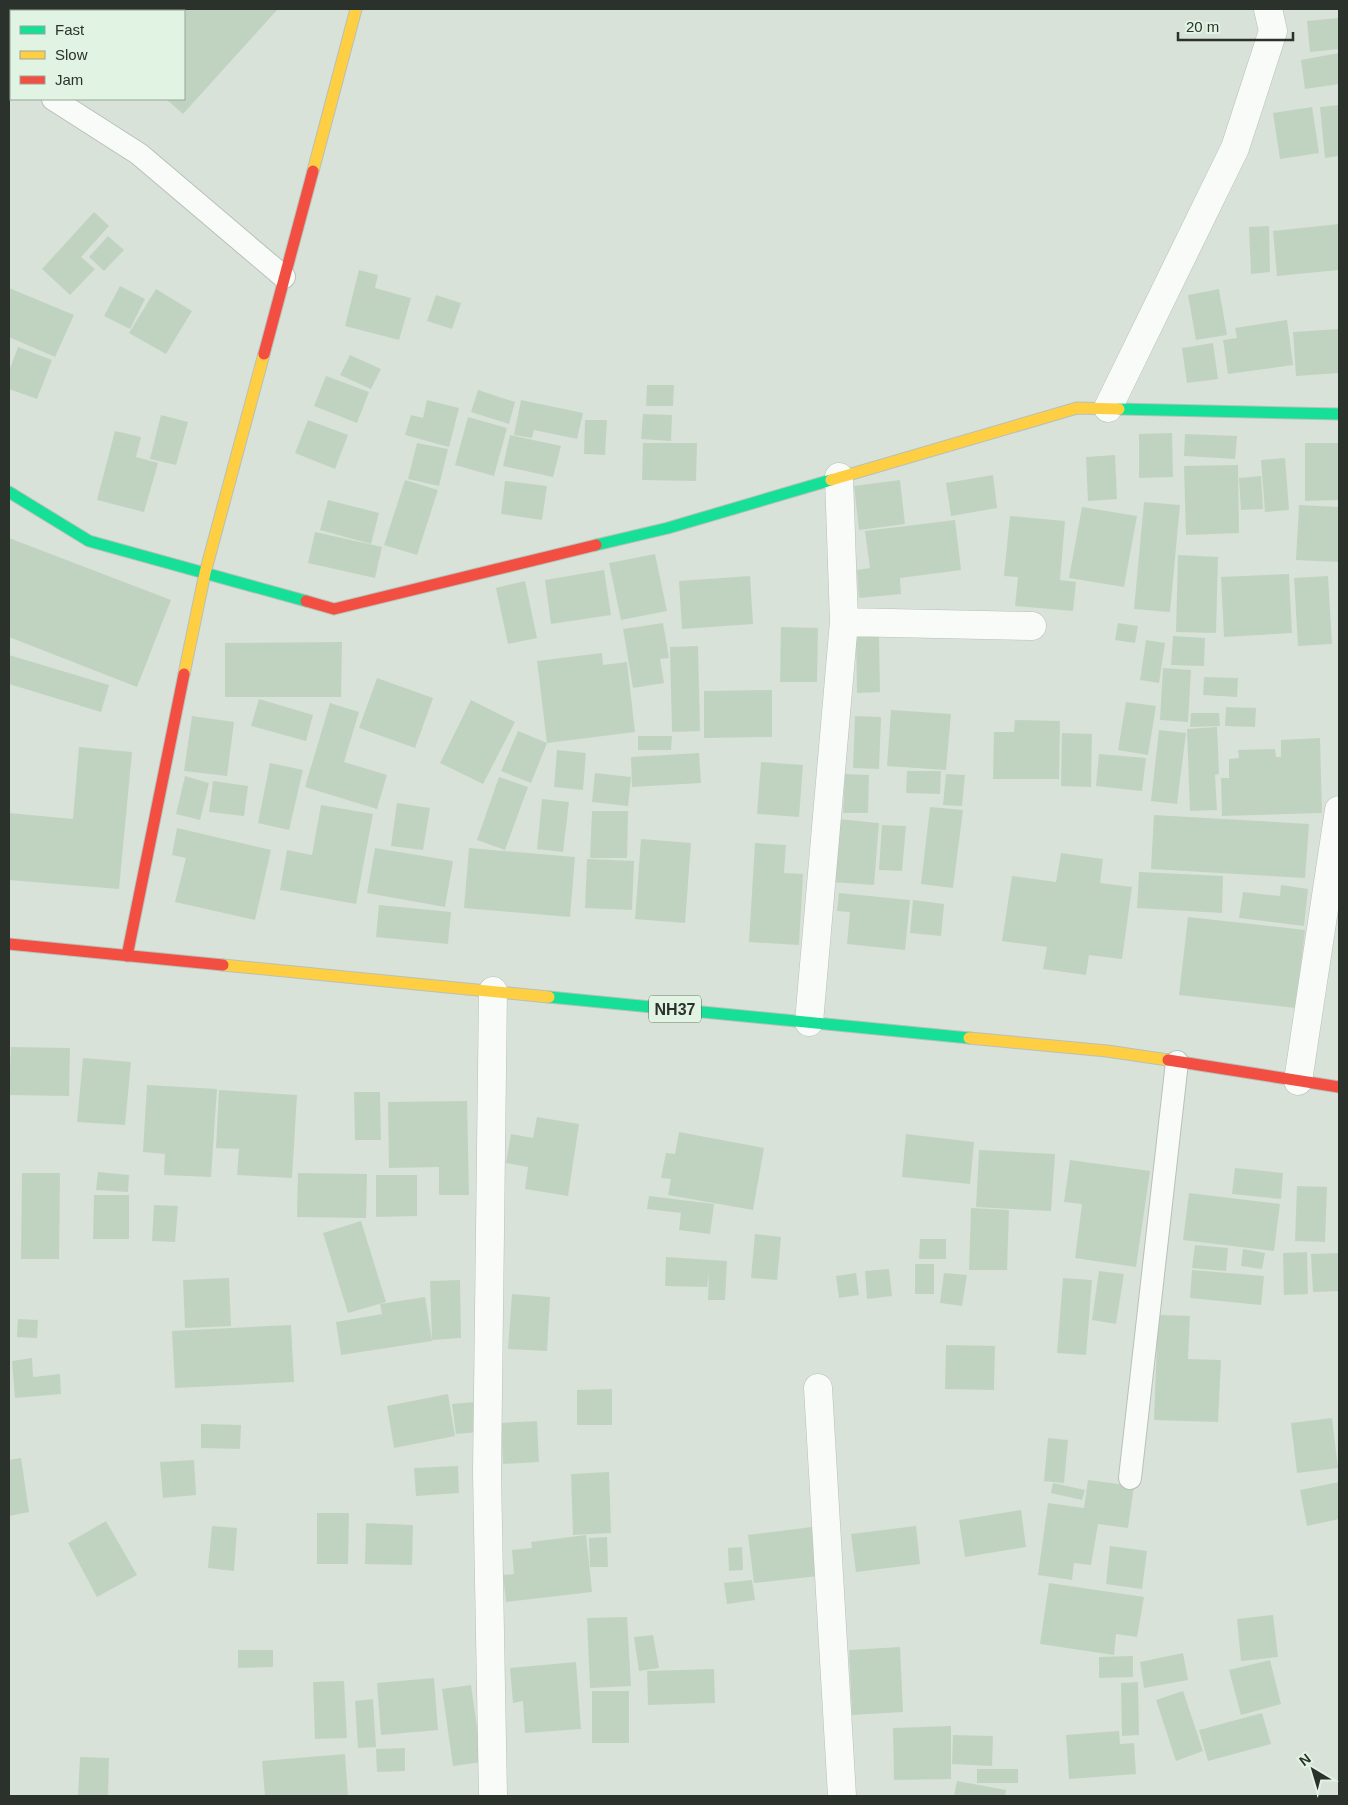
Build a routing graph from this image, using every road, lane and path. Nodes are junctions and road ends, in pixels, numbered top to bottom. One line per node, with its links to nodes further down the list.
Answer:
1 (356, 9): 4 (main road)
2 (1268, 9): 5 (street)
3 (55, 100): 4 (lane)
4 (284, 277): 9 (main road)
5 (1108, 408): 6 (main road); 7 (main road)
6 (1339, 414)
7 (839, 477): 9 (main road); 10 (street)
8 (9, 492): 9 (main road)
9 (205, 573): 14 (main road)
10 (844, 622): 11 (street); 16 (street)
11 (1032, 626)
12 (1339, 810): 18 (street)
13 (9, 944): 14 (main road, NH37)
14 (127, 956): 15 (main road, NH37)
15 (493, 991): 16 (main road, NH37); 22 (street)
16 (809, 1022): 17 (main road, NH37)
17 (1177, 1062): 18 (main road, NH37); 21 (lane)
18 (1298, 1081): 19 (main road, NH37)
19 (1339, 1088)
20 (818, 1388): 23 (street)
21 (1130, 1478)
22 (493, 1796)
23 (842, 1796)

